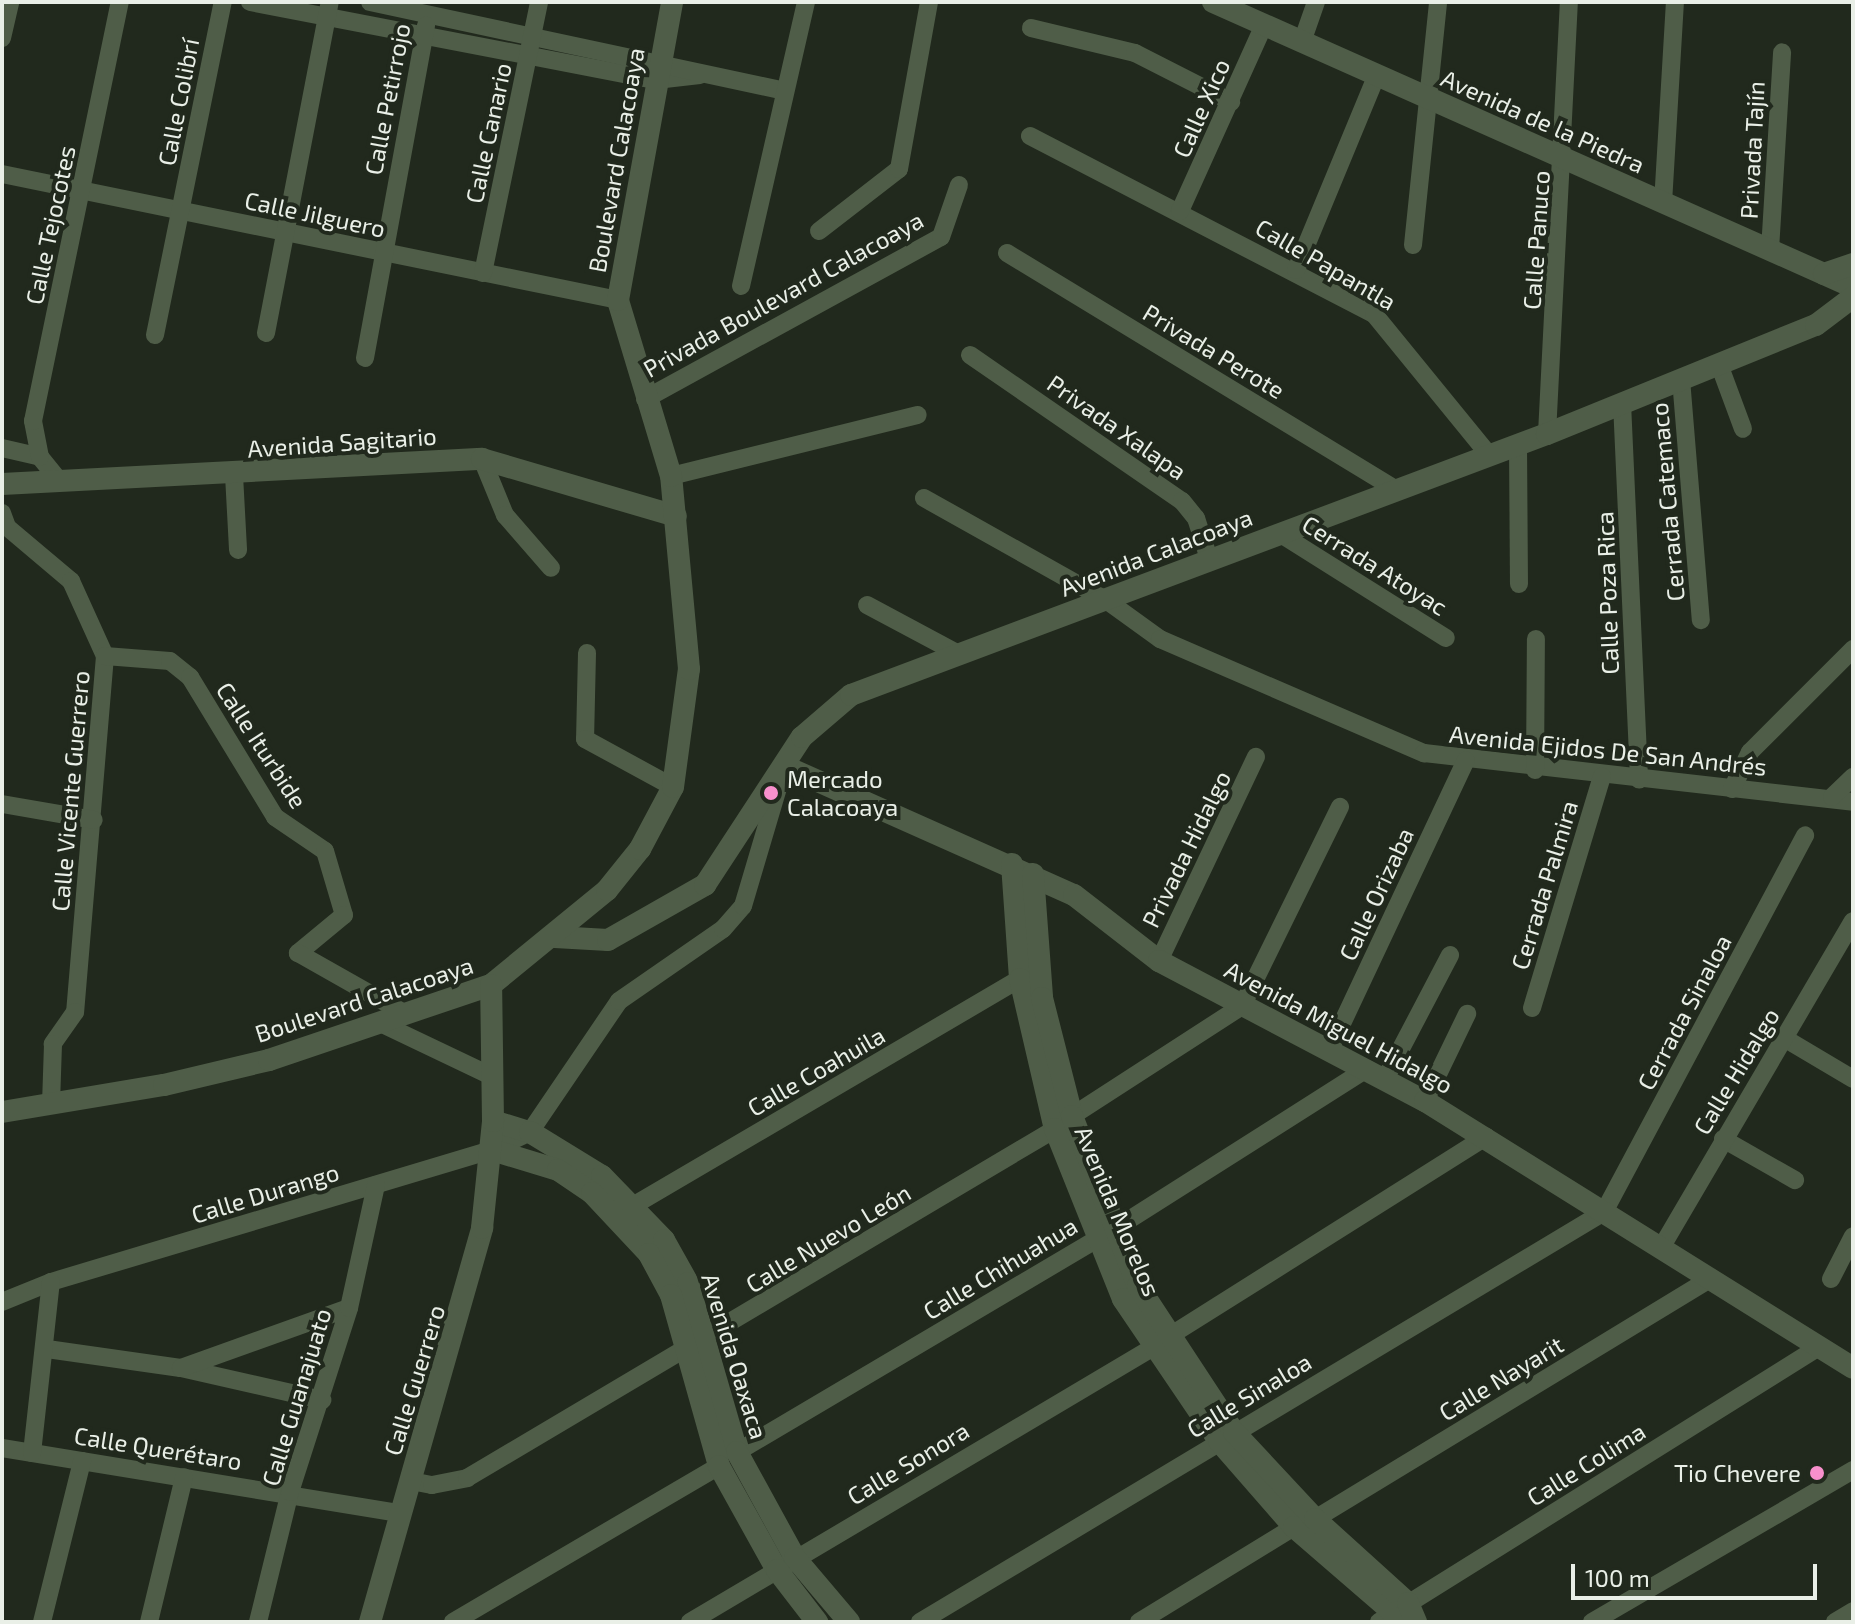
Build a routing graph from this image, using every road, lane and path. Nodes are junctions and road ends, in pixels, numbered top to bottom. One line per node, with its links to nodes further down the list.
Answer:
1 (10, 2): 21 (street)
2 (120, 2): 34 (street, Calle Tejocotes)
3 (223, 2): 36 (street, Calle Colibrí)
4 (250, 2): 16 (street)
5 (370, 2): 15 (street)
6 (539, 2): 19 (street, Calle Canario)
7 (672, 2): 25 (street, Boulevard Calacoaya)
8 (806, 2): 27 (street)
9 (929, 2): 38 (street)
10 (1213, 2): 17 (street, Avenida de la Piedra)
11 (1316, 2): 22 (street)
12 (1438, 2): 28 (street)
13 (1569, 2): 31 (street, Calle Panuco)
14 (1675, 2): 35 (street)
15 (430, 8): 19 (street); 20 (street, Calle Petirrojo)
16 (328, 9): 20 (street); 39 (street)
17 (1264, 25): 22 (street, Avenida de la Piedra); 29 (street, Calle Xico)
18 (1031, 28): 29 (street)
19 (532, 34): 24 (street, Calle Canario); 25 (street)
20 (425, 36): 24 (street); 42 (street, Calle Petirrojo)
21 (2, 38)
22 (1302, 42): 26 (street, Avenida de la Piedra)
23 (1782, 52): 41 (street, Privada Tajín)
24 (528, 55): 25 (street); 46 (street, Calle Canario)
25 (658, 70): 27 (street); 51 (street, Boulevard Calacoaya)
26 (1376, 77): 28 (street, Avenida de la Piedra); 45 (street)
27 (785, 91): 48 (street)
28 (1424, 97): 31 (street, Avenida de la Piedra); 40 (street)
29 (1231, 102): 37 (street, Calle Xico)
30 (1030, 136): 37 (street, Calle Papantla)
31 (1565, 160): 35 (street, Avenida de la Piedra); 62 (street, Calle Panuco)
32 (2, 174): 34 (street, Calle Jilguero)
33 (959, 185): 58 (street, Privada Boulevard Calacoaya)
34 (82, 190): 36 (street, Calle Jilguero); 66 (street, Calle Tejocotes)
35 (1663, 203): 41 (street, Avenida de la Piedra)
36 (181, 211): 39 (street, Calle Jilguero); 53 (street, Calle Colibrí)
37 (1180, 211): 45 (street, Calle Papantla)
38 (819, 231)
39 (283, 232): 42 (street, Calle Jilguero); 52 (street)
40 (1413, 245)
41 (1770, 250): 47 (street, Avenida de la Piedra)
42 (381, 252): 46 (street, Calle Jilguero); 55 (street, Calle Petirrojo)
43 (1007, 253): 72 (street, Privada Perote)
44 (1853, 264): 47 (street)
45 (1296, 270): 65 (street, Calle Papantla)
46 (483, 273): 51 (street, Calle Jilguero)
47 (1824, 274): 49 (street, Avenida de la Piedra)
48 (741, 286)
49 (1853, 287)
50 (1853, 297): 56 (street, Avenida Calacoaya)
51 (618, 300): 58 (street, Boulevard Calacoaya)
52 (266, 333)
53 (155, 335)
54 (970, 355): 78 (street, Privada Xalapa)
55 (365, 358)
56 (1719, 364): 57 (street, Avenida Calacoaya); 61 (street)
57 (1681, 379): 59 (street, Avenida Calacoaya); 83 (street, Cerrada Catemaco)
58 (645, 399): 69 (street, Boulevard Calacoaya)
59 (1622, 403): 62 (street, Avenida Calacoaya); 96 (street, Calle Poza Rica)
60 (918, 415): 69 (street)
61 (1743, 429)
62 (1547, 434): 63 (street, Avenida Calacoaya)
63 (1518, 444): 65 (street, Avenida Calacoaya); 80 (street)
64 (2, 448): 66 (street)
65 (1489, 455): 72 (street, Avenida Calacoaya)
66 (40, 457): 70 (street)
67 (482, 459): 68 (street, Avenida Sagitario); 74 (street, Avenida Sagitario); 79 (street)
68 (234, 475): 70 (street, Avenida Sagitario); 77 (street)
69 (671, 476): 74 (street, Boulevard Calacoaya)
70 (58, 479): 71 (street, Avenida Sagitario)
71 (2, 484)
72 (1395, 489): 76 (street, Avenida Calacoaya)
73 (924, 498): 81 (street, Avenida Ejidos De San Andrés)
74 (676, 516): 97 (street, Boulevard Calacoaya)
75 (4, 526): 89 (street, Calle Vicente Guerrero)
76 (1279, 533): 78 (street, Avenida Calacoaya); 84 (street, Cerrada Atoyac)
77 (238, 550)
78 (1209, 559): 81 (street, Avenida Calacoaya)
79 (551, 568)
80 (1519, 584)
81 (1106, 600): 87 (street, Avenida Calacoaya); 91 (street, Avenida Ejidos De San Andrés)
82 (867, 605): 87 (street)
83 (1701, 620)
84 (1446, 638)
85 (1536, 639): 93 (street)
86 (1853, 649): 98 (street)
87 (955, 652): 92 (street, Avenida Calacoaya)
88 (587, 653): 97 (street)
89 (105, 656): 103 (street, Calle Vicente Guerrero); 115 (street, Calle Iturbide)
90 (1256, 757): 110 (street, Privada Hidalgo)
91 (1466, 760): 93 (street, Avenida Ejidos De San Andrés); 119 (street, Calle Orizaba)
92 (784, 766): 105 (street, Avenida Miguel Hidalgo); 108 (street, Avenida Calacoaya); 128 (street)
93 (1535, 770): 94 (street, Avenida Ejidos De San Andrés)
94 (1602, 776): 96 (street, Avenida Ejidos De San Andrés); 114 (street, Cerrada Palmira)
95 (1853, 777): 99 (street)
96 (1639, 780): 98 (street, Avenida Ejidos De San Andrés)
97 (673, 787): 108 (street, Boulevard Calacoaya)
98 (1732, 789): 99 (street, Avenida Ejidos De San Andrés)
99 (1832, 797): 100 (street, Avenida Ejidos De San Andrés)
100 (1853, 802)
101 (2, 804): 103 (street)
102 (1340, 807): 113 (street)
103 (94, 820): 124 (street, Calle Vicente Guerrero)
104 (1805, 835): 135 (street, Cerrada Sinaloa)
105 (1012, 864): 106 (street, Avenida Miguel Hidalgo); 111 (street, Avenida Morelos)
106 (1033, 874): 110 (street, Avenida Miguel Hidalgo); 127 (street, Avenida Morelos)
107 (1853, 921): 118 (street, Calle Hidalgo)
108 (555, 937): 112 (street, Boulevard Calacoaya)
109 (1450, 955): 120 (street)
110 (1159, 961): 113 (street, Avenida Miguel Hidalgo)
111 (1020, 979): 127 (street, Avenida Morelos); 134 (street, Calle Coahuila)
112 (491, 985): 115 (street, Boulevard Calacoaya); 121 (street, Calle Guerrero)
113 (1242, 1006): 119 (street, Avenida Miguel Hidalgo); 127 (street, Calle Nuevo León)
114 (1532, 1008)
115 (406, 1014): 117 (street, Boulevard Calacoaya)
116 (1467, 1014): 123 (street)
117 (380, 1023): 121 (street); 124 (street, Boulevard Calacoaya)
118 (1784, 1038): 122 (street); 130 (street, Calle Hidalgo)
119 (1330, 1049): 120 (street, Avenida Miguel Hidalgo)
120 (1376, 1074): 123 (street, Avenida Miguel Hidalgo); 136 (street, Calle Chihuahua)
121 (491, 1076): 126 (street, Calle Guerrero)
122 (1853, 1079)
123 (1425, 1101): 129 (street, Avenida Miguel Hidalgo)
124 (51, 1105): 125 (street, Boulevard Calacoaya)
125 (2, 1112)
126 (493, 1121): 128 (street, Avenida Oaxaca); 131 (street, Calle Guerrero)
127 (1063, 1122): 136 (street, Avenida Morelos); 145 (street, Calle Nuevo León)
128 (530, 1132): 131 (street, Calle Durango); 134 (street, Avenida Oaxaca)
129 (1486, 1137): 135 (street, Avenida Miguel Hidalgo); 144 (street, Calle Sonora)
130 (1723, 1139): 132 (street); 138 (street, Calle Hidalgo)
131 (492, 1150): 133 (street, Calle Durango); 145 (street, Avenida Oaxaca); 159 (street, Calle Guerrero)
132 (1795, 1180)
133 (376, 1185): 141 (street, Calle Durango); 143 (street, Calle Guanajuato)
134 (636, 1204): 145 (street, Avenida Oaxaca)
135 (1604, 1212): 138 (street, Avenida Miguel Hidalgo); 151 (street, Calle Sinaloa)
136 (1104, 1234): 144 (street, Avenida Morelos); 153 (street, Calle Chihuahua)
137 (1853, 1236): 140 (street)
138 (1661, 1248): 139 (street, Avenida Miguel Hidalgo)
139 (1711, 1278): 146 (street, Avenida Miguel Hidalgo); 162 (street, Calle Nayarit)
140 (1831, 1279)
141 (51, 1282): 142 (street, Calle Durango); 147 (street)
142 (2, 1302)
143 (349, 1308): 148 (street); 150 (street, Calle Guanajuato)
144 (1160, 1342): 151 (street, Avenida Morelos); 163 (street, Calle Sonora)
145 (697, 1345): 153 (street, Avenida Oaxaca); 156 (street, Avenida Oaxaca); 159 (street, Calle Nuevo León)
146 (1819, 1347): 149 (street, Avenida Miguel Hidalgo); 165 (street, Calle Colima)
147 (47, 1349): 148 (street); 154 (street)
148 (181, 1368): 150 (street)
149 (1853, 1368)
150 (322, 1400): 160 (street, Calle Guanajuato)
151 (1226, 1437): 162 (street, Avenida Morelos); 174 (street, Calle Sinaloa)
152 (2, 1448): 154 (street, Calle Querétaro)
153 (737, 1452): 163 (street, Avenida Oaxaca)
154 (32, 1453): 155 (street, Calle Querétaro)
155 (82, 1461): 158 (street, Calle Querétaro); 166 (street)
156 (719, 1466): 163 (street, Avenida Oaxaca); 170 (street)
157 (1853, 1470): 176 (street)
158 (184, 1477): 160 (street, Calle Querétaro); 167 (street)
159 (411, 1481): 161 (street, Calle Guerrero)
160 (290, 1492): 161 (street, Calle Querétaro); 168 (street, Calle Guanajuato)
161 (401, 1513): 169 (street, Calle Guerrero)
162 (1305, 1523): 165 (street, Avenida Morelos); 175 (street, Calle Nayarit)
163 (786, 1564): 171 (street, Calle Sonora); 172 (street, Avenida Oaxaca); 173 (street, Avenida Oaxaca)
164 (1853, 1611): 177 (street)
165 (1400, 1617)
166 (42, 1622)
167 (149, 1622)
168 (258, 1622)
169 (370, 1622)
170 (453, 1622)
171 (690, 1622)
172 (817, 1622)
173 (849, 1622)
174 (920, 1622)
175 (1139, 1622)
176 (1592, 1622)
177 (1835, 1622)

